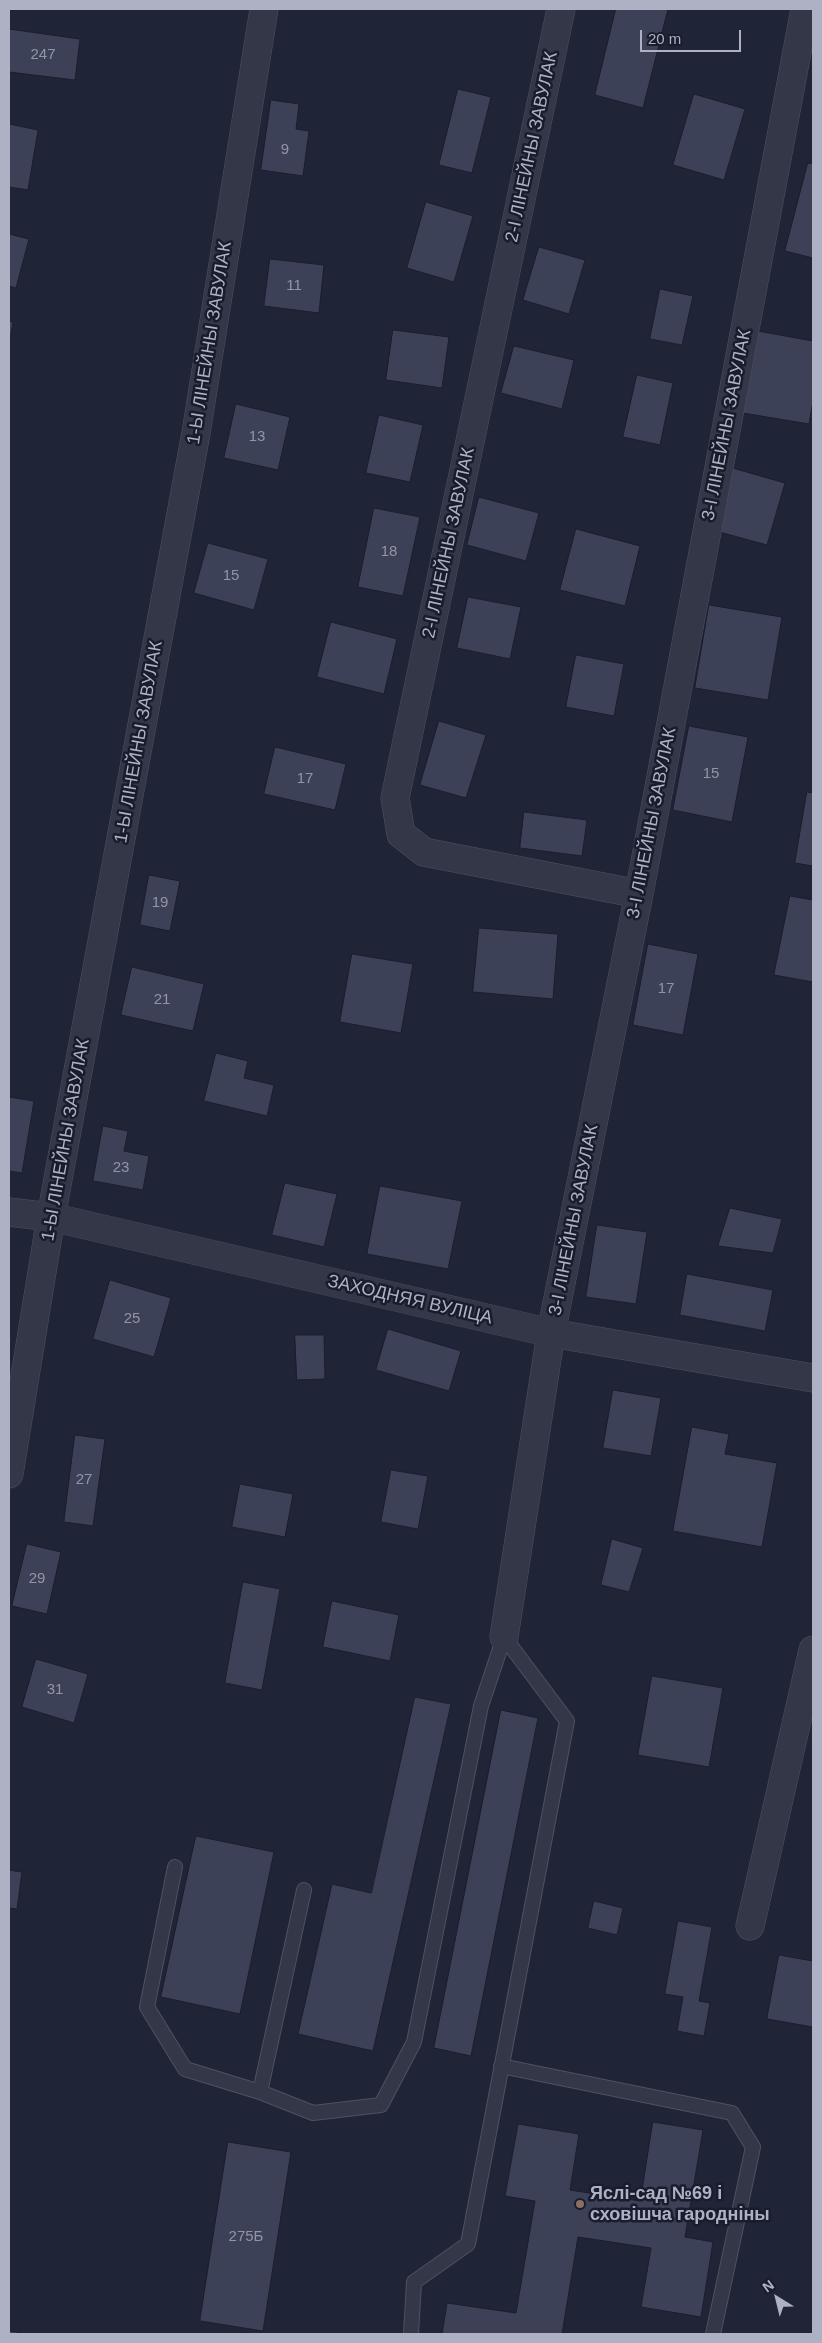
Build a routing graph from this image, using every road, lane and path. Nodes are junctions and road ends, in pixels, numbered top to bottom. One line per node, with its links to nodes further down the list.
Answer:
1 (264, 9): 6 (street, 1-Ы ЛІНЕЙНЫ ЗАВУЛАК)
2 (561, 9): 4 (street, 2-І ЛІНЕЙНЫ ЗАВУЛАК)
3 (805, 9): 4 (street, 3-І ЛІНЕЙНЫ ЗАВУЛАК)
4 (639, 894): 7 (street, 3-І ЛІНЕЙНЫ ЗАВУЛАК)
5 (9, 1212): 6 (street, ЗАХОДНЯЯ ВУЛІЦА)
6 (51, 1217): 7 (street, ЗАХОДНЯЯ ВУЛІЦА); 9 (street, 1-Ы ЛІНЕЙНЫ ЗАВУЛАК)
7 (552, 1333): 8 (street, ЗАХОДНЯЯ ВУЛІЦА); 10 (street, 3-І ЛІНЕЙНЫ ЗАВУЛАК)
8 (813, 1378)
9 (9, 1474)
10 (504, 1637): 15 (lane); 16 (lane)
11 (813, 1650): 14 (street)
12 (175, 1867): 16 (lane)
13 (304, 1890): 16 (lane)
14 (750, 1926)
15 (500, 2066): 17 (lane); 18 (lane)
16 (260, 2092)
17 (411, 2334)
18 (713, 2334)

